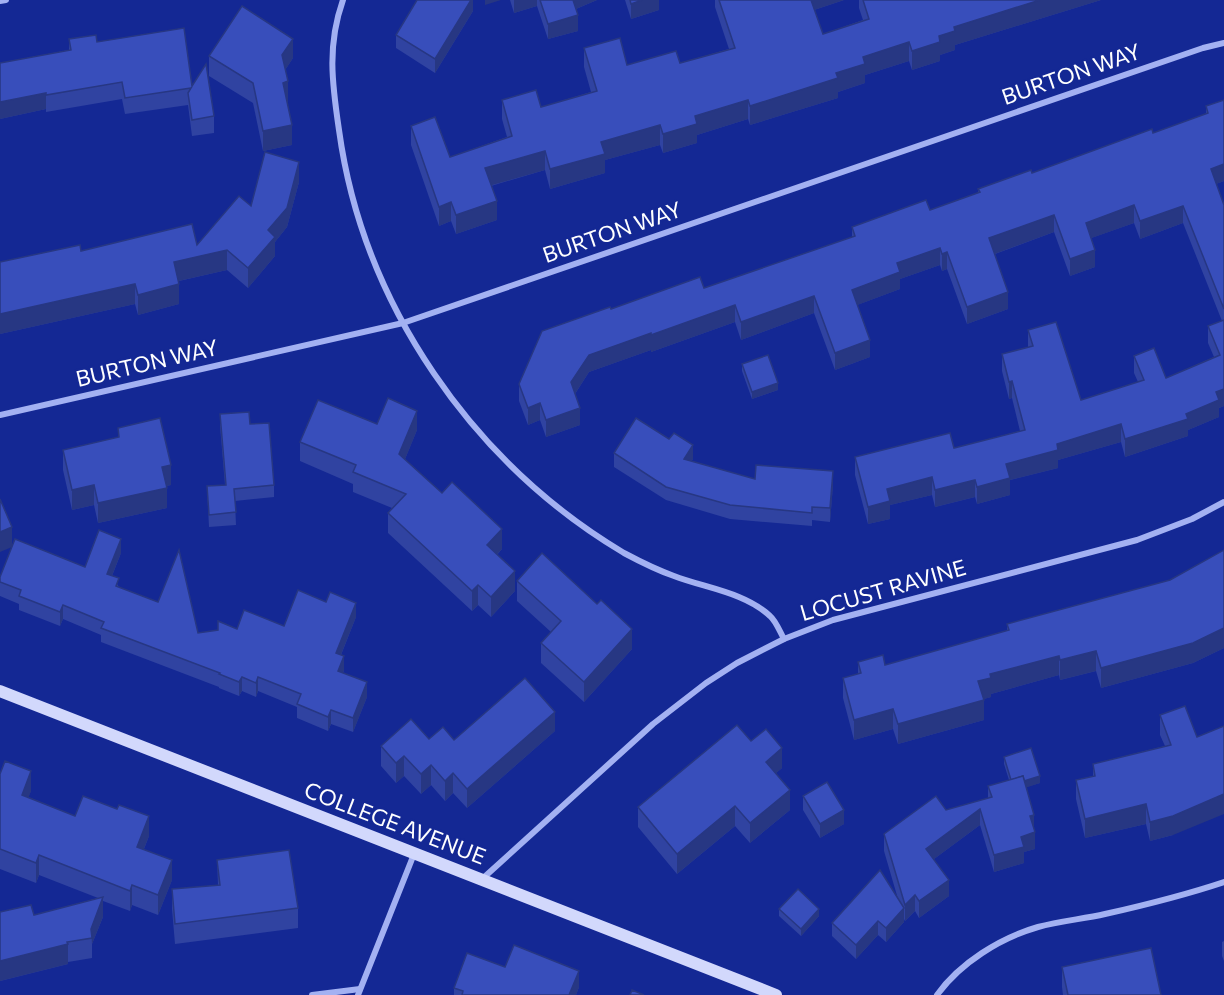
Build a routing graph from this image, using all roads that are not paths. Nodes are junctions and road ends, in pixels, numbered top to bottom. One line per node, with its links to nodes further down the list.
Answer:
1 (6, 0): 3 (street)
2 (343, 0): 5 (street)
3 (0, 1)
4 (1224, 43): 5 (street, BURTON WAY)
5 (403, 323): 6 (street, BURTON WAY); 8 (street)
6 (0, 415)
7 (1224, 502): 8 (street, LOCUST RAVINE)
8 (784, 639): 11 (street, LOCUST RAVINE)
9 (0, 691): 10 (street, COLLEGE AVENUE)
10 (414, 853): 11 (street, COLLEGE AVENUE); 13 (street)
11 (482, 880): 15 (street, COLLEGE AVENUE)
12 (1224, 882): 16 (street)
13 (359, 992): 14 (street)
14 (312, 995)
15 (776, 995)
16 (937, 995)

